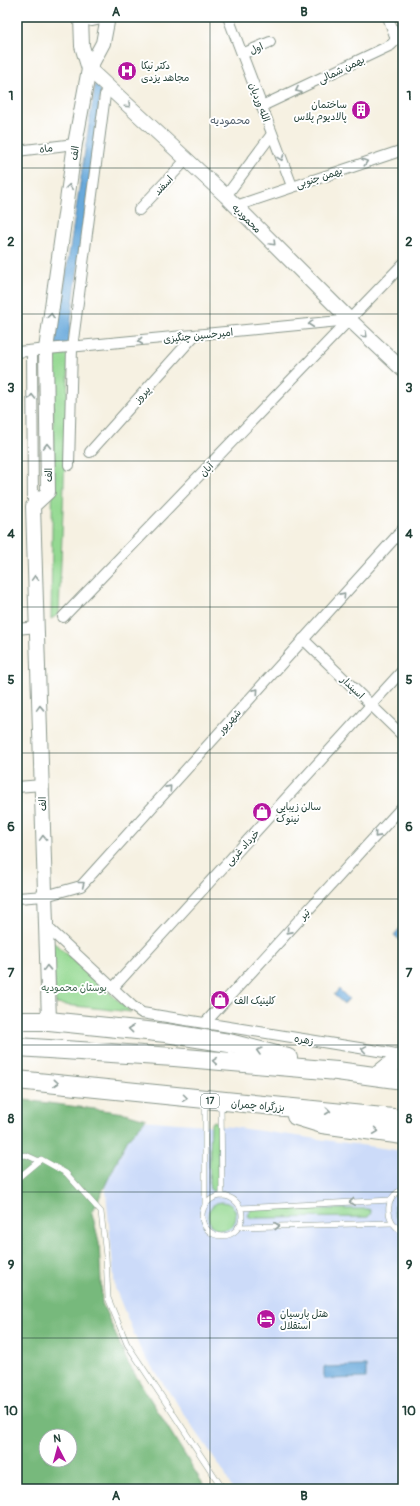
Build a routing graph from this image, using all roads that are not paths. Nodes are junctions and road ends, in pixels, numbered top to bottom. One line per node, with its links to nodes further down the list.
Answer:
1 (80, 17): 9 (main road)
2 (86, 17): 3 (main road)
3 (101, 17)
4 (108, 17): 9 (main road)
5 (228, 17): 8 (street, الله وردیان)
6 (388, 17): 11 (street, بهمن شمالی, one-way to 11)
7 (270, 42): 8 (street, اول)
8 (242, 54): 11 (street, الله وردیان)
9 (89, 69): 13 (main road, الف); 16 (main road, محمودیه, one-way to 16)
10 (105, 95): 24 (street)
11 (262, 106): 12 (street, الله وردیان)
12 (272, 134): 17 (street, الله وردیان, one-way to 17); 18 (street)
13 (75, 144): 15 (street, ماه); 25 (main road, الف, one-way to 13)
14 (403, 150): 17 (street, بهمن جنوبی, one-way to 14)
15 (17, 152)
16 (187, 159): 18 (main road, محمودیه); 20 (street, اسفند)
17 (292, 186): 19 (street, بهمن جنوبی)
18 (226, 196): 19 (main road, محمودیه)
19 (236, 206): 22 (main road, محمودیه, one-way to 22)
20 (139, 210)
21 (403, 264): 22 (street, آبان)
22 (350, 320): 23 (street, امیرحسین چنگیزی, one-way to 23); 28 (main road, محمودیه, one-way to 28); 33 (street, آبان)
23 (194, 336): 24 (street, امیرحسین چنگیزی, one-way to 24); 29 (street, پیروز)
24 (72, 348): 25 (street, امیرحسین چنگیزی); 30 (street)
25 (46, 349): 26 (street, امیرحسین چنگیزی); 31 (main road, الف, one-way to 25)
26 (32, 351): 27 (street, امیرحسین چنگیزی); 31 (street, one-way to 26)
27 (17, 352)
28 (403, 370)
29 (90, 452)
30 (69, 465)
31 (33, 506): 34 (main road, الف, one-way to 31)
32 (403, 529): 36 (street, شهریور, one-way to 32)
33 (63, 617)
34 (37, 627): 35 (street); 40 (main road, الف, one-way to 34)
35 (17, 629)
36 (303, 639): 38 (street, اسپندار); 43 (street, شهریور, one-way to 36)
37 (403, 670): 38 (street, خرداد غربی)
38 (372, 706): 39 (street, اسپندار); 46 (street, خرداد غربی)
39 (403, 736)
40 (42, 785): 41 (street); 43 (main road, الف, one-way to 40)
41 (17, 787)
42 (403, 806): 49 (street, تیر, one-way to 49)
43 (45, 896): 44 (street, شهریور); 45 (main road, الف)
44 (17, 898)
45 (46, 926): 46 (street); 48 (main road, الف, one-way to 45)
46 (113, 988): 49 (street)
47 (17, 1021): 48 (highway)
48 (49, 1021): 52 (highway, one-way to 48)
49 (204, 1023): 51 (street, زهره, one-way to 49)
50 (17, 1048): 52 (highway, one-way to 50)
51 (403, 1055): 53 (highway)
52 (337, 1071): 53 (highway)
53 (377, 1076): 54 (highway)
54 (400, 1079)
55 (17, 1080): 56 (highway, بزرگراه چمران / 17, one-way to 56)
56 (213, 1101): 57 (highway, بزرگراه چمران / 17); 64 (lane); 66 (lane)
57 (257, 1104): 58 (highway, بزرگراه چمران / 17, one-way to 58); 59 (highway, one-way to 59)
58 (403, 1119)
59 (403, 1135)
60 (17, 1156): 61 (lane)
61 (39, 1161): 62 (lane); 71 (lane)
62 (17, 1179)
63 (403, 1190): 65 (lane)
64 (222, 1196): 66 (lane); 67 (lane)
65 (391, 1200): 67 (lane, one-way to 67); 68 (lane)
66 (205, 1205): 69 (lane)
67 (240, 1208): 69 (lane)
68 (392, 1223): 69 (lane, one-way to 68); 70 (lane)
69 (238, 1227)
70 (403, 1232)
71 (223, 1489)

